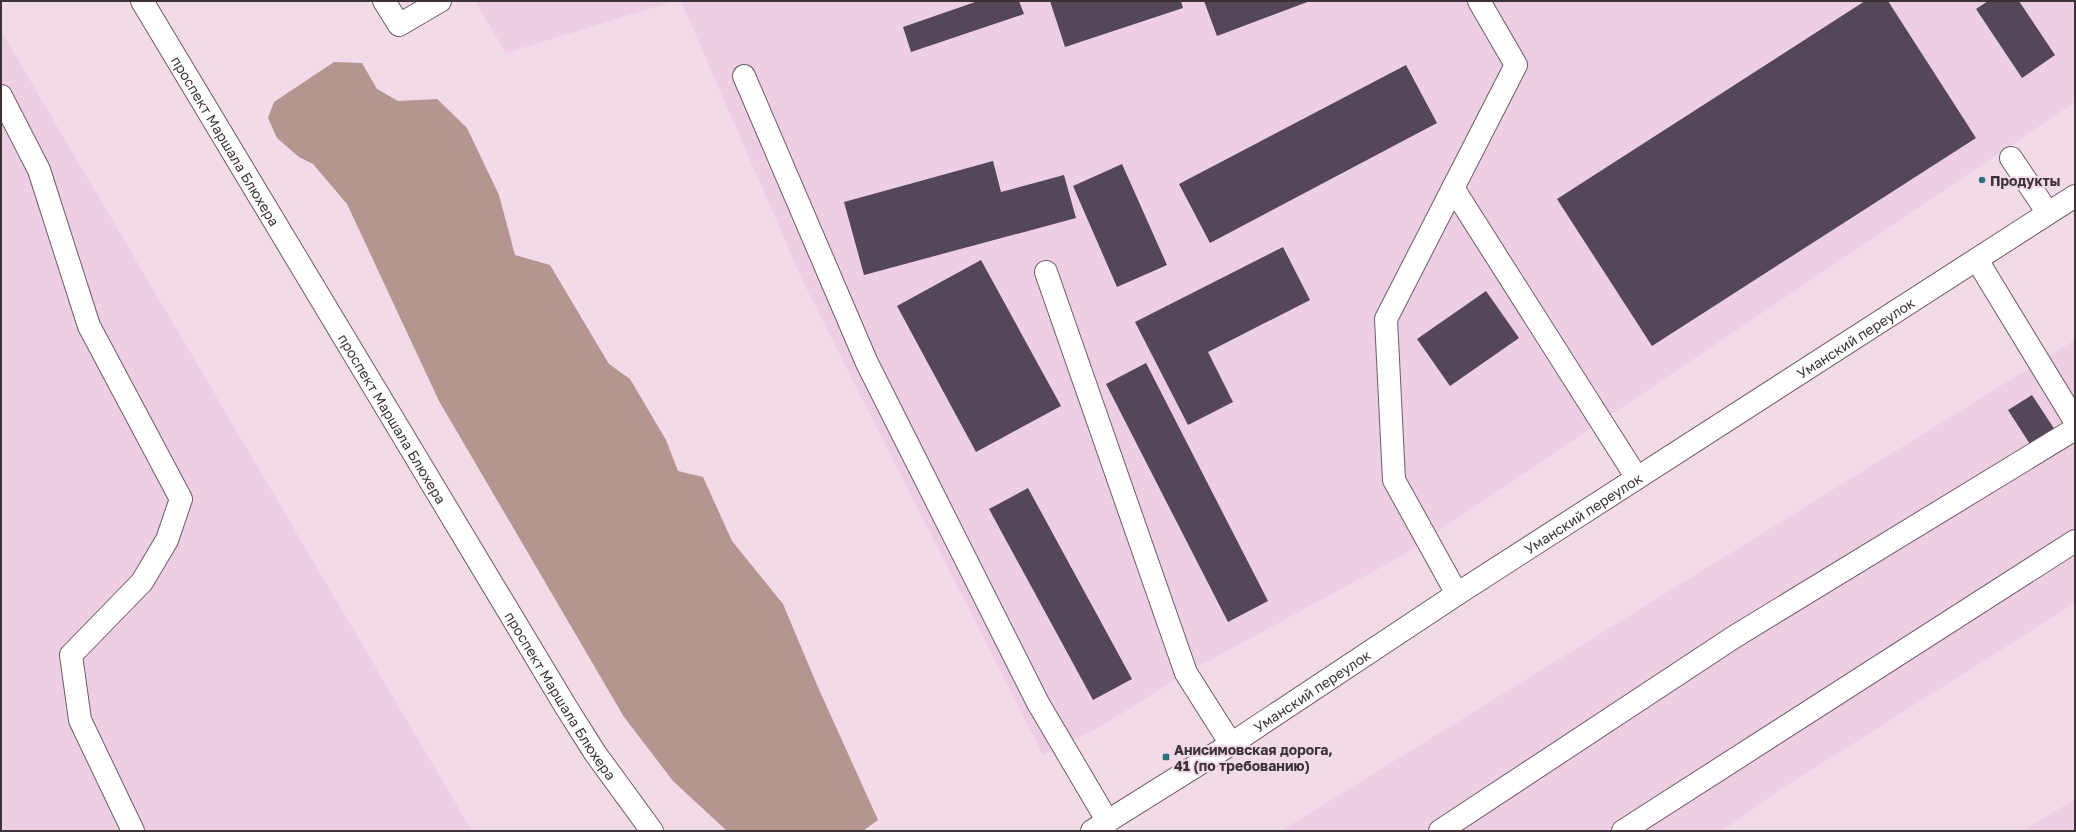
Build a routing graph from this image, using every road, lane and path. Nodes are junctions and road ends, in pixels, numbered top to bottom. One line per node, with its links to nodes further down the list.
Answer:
1 (142, 1): 21 (street, проспект Маршала Блюхера)
2 (384, 1): 3 (street)
3 (440, 1)
4 (1479, 1): 8 (street)
5 (744, 76): 19 (street)
6 (1, 96): 20 (street)
7 (2012, 158): 10 (street)
8 (1453, 188): 15 (street); 17 (street)
9 (2075, 196): 10 (street, Уманский переулок)
10 (2048, 213): 11 (street, Уманский переулок)
11 (1977, 260): 13 (street); 15 (street, Уманский переулок)
12 (1046, 272): 18 (street)
13 (2075, 421)
14 (2075, 429): 22 (street)
15 (1637, 478): 17 (street, Уманский переулок)
16 (2075, 541): 23 (street)
17 (1457, 594): 18 (street, Уманский переулок)
18 (1231, 744): 19 (street, Уманский переулок)
19 (1100, 827)
20 (133, 831)
21 (652, 831)
22 (1440, 831)
23 (1623, 831)

